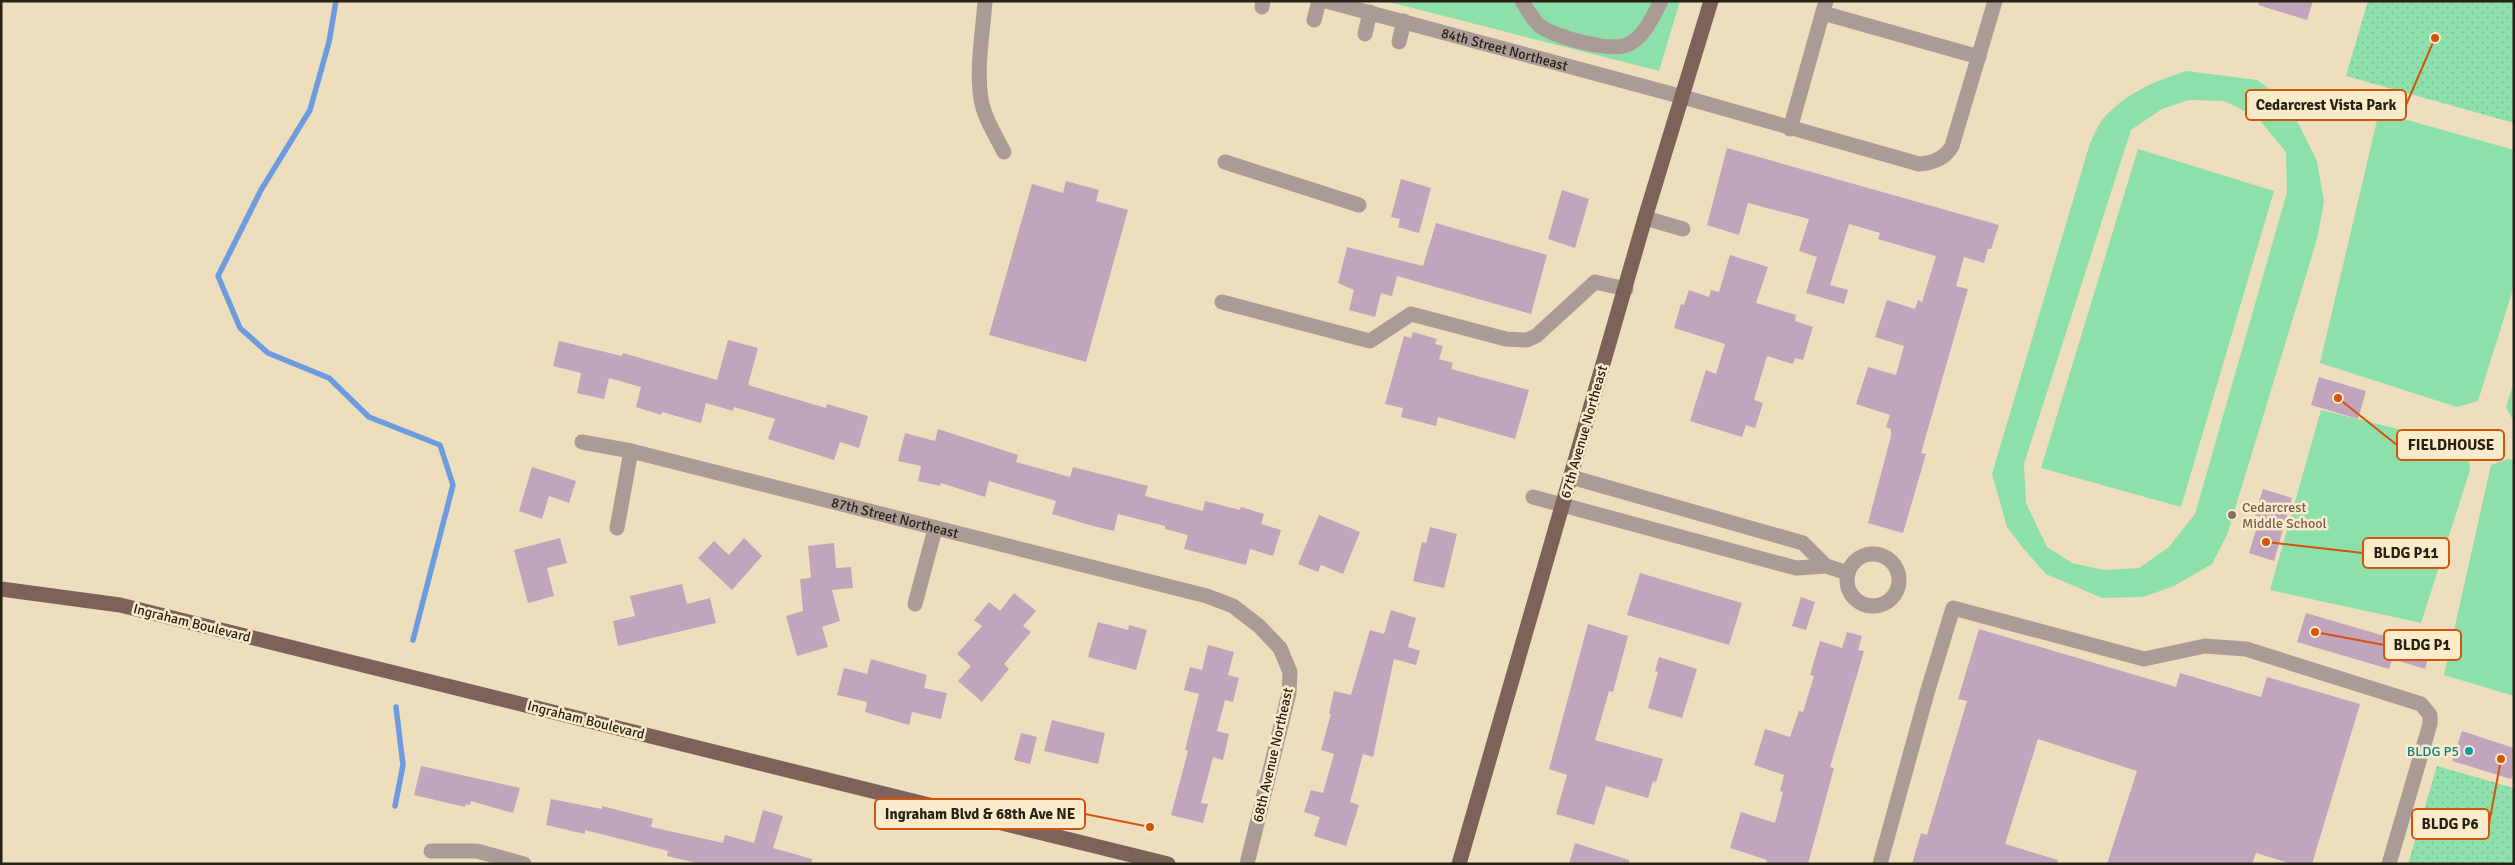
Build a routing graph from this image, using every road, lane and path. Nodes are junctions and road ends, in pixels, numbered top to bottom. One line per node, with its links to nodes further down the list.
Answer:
1 (985, 1): 17 (street)
2 (1319, 1): 10 (street)
3 (1326, 1): 9 (street, 84th Street Northeast)
4 (1522, 1): 5 (street)
5 (1661, 1)
6 (1711, 1): 15 (main road, 67th Avenue Northeast)
7 (1995, 1): 14 (street, 84th Street Northeast)
8 (1824, 7): 14 (street); 16 (street)
9 (1378, 10): 11 (street, 84th Street Northeast); 12 (street)
10 (1314, 20)
11 (1404, 21): 13 (street); 15 (street, 84th Street Northeast)
12 (1365, 34)
13 (1399, 42)
14 (1979, 57): 16 (street, 84th Street Northeast)
15 (1683, 97): 16 (street, 84th Street Northeast); 20 (main road, 67th Avenue Northeast)
16 (1790, 129)
17 (1004, 152)
18 (1224, 162): 19 (street)
19 (1359, 205)
20 (1645, 218): 21 (street); 22 (main road, 67th Avenue Northeast)
21 (1683, 229)
22 (1626, 289): 23 (street); 26 (main road, 67th Avenue Northeast)
23 (1222, 302)
24 (582, 442): 25 (street, 87th Street Northeast)
25 (631, 451): 29 (street); 30 (street, 87th Street Northeast)
26 (1571, 477): 28 (main road, 67th Avenue Northeast); 31 (street)
27 (1533, 497): 28 (street)
28 (1563, 504): 33 (street); 42 (main road, 67th Avenue Northeast)
29 (617, 528)
30 (935, 529): 36 (street, 87th Street Northeast); 37 (street)
31 (1803, 543): 32 (street); 33 (street)
32 (1826, 566): 33 (street); 34 (street)
33 (1796, 568)
34 (1848, 573)
35 (1, 589): 40 (main road, Ingraham Boulevard)
36 (1207, 596): 41 (street, 68th Avenue Northeast)
37 (916, 604)
38 (431, 851): 39 (street)
39 (524, 864)
40 (1168, 864)
41 (1247, 864)
42 (1459, 864)
43 (1880, 864): 44 (street)
44 (2389, 864)

